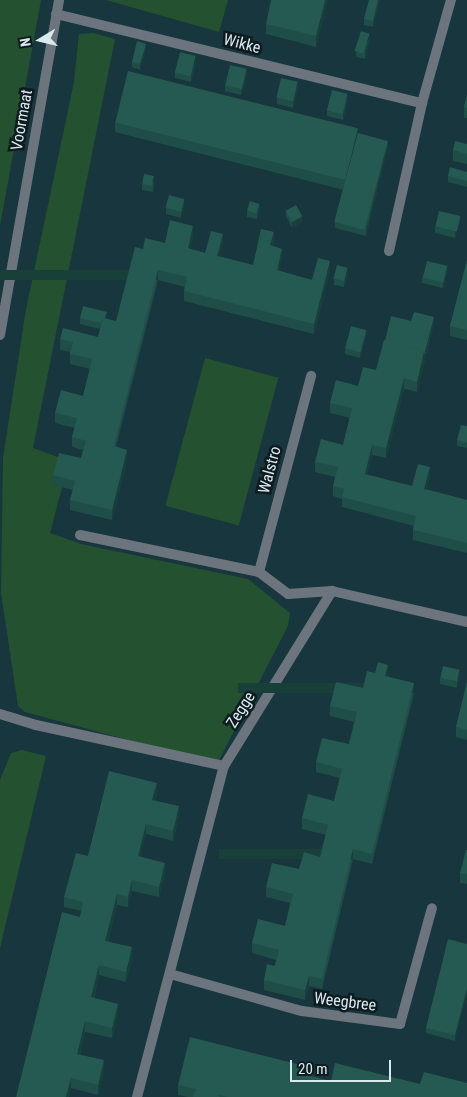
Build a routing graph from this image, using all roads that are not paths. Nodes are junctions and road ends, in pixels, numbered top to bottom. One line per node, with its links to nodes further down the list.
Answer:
1 (59, 0): 3 (street, Voormaat)
2 (451, 0): 4 (street)
3 (56, 14): 4 (street, Wikke); 6 (street, Voormaat)
4 (422, 103): 5 (street)
5 (389, 251)
6 (0, 334)
7 (311, 376): 9 (street, Walstro)
8 (80, 535): 9 (street)
9 (259, 572): 10 (street)
10 (332, 592): 11 (street); 13 (street, Zegge)
11 (467, 622)
12 (0, 714): 13 (street)
13 (224, 766): 15 (street)
14 (432, 908): 15 (street, Weegbree)
15 (170, 974): 16 (street)
16 (137, 1097)

